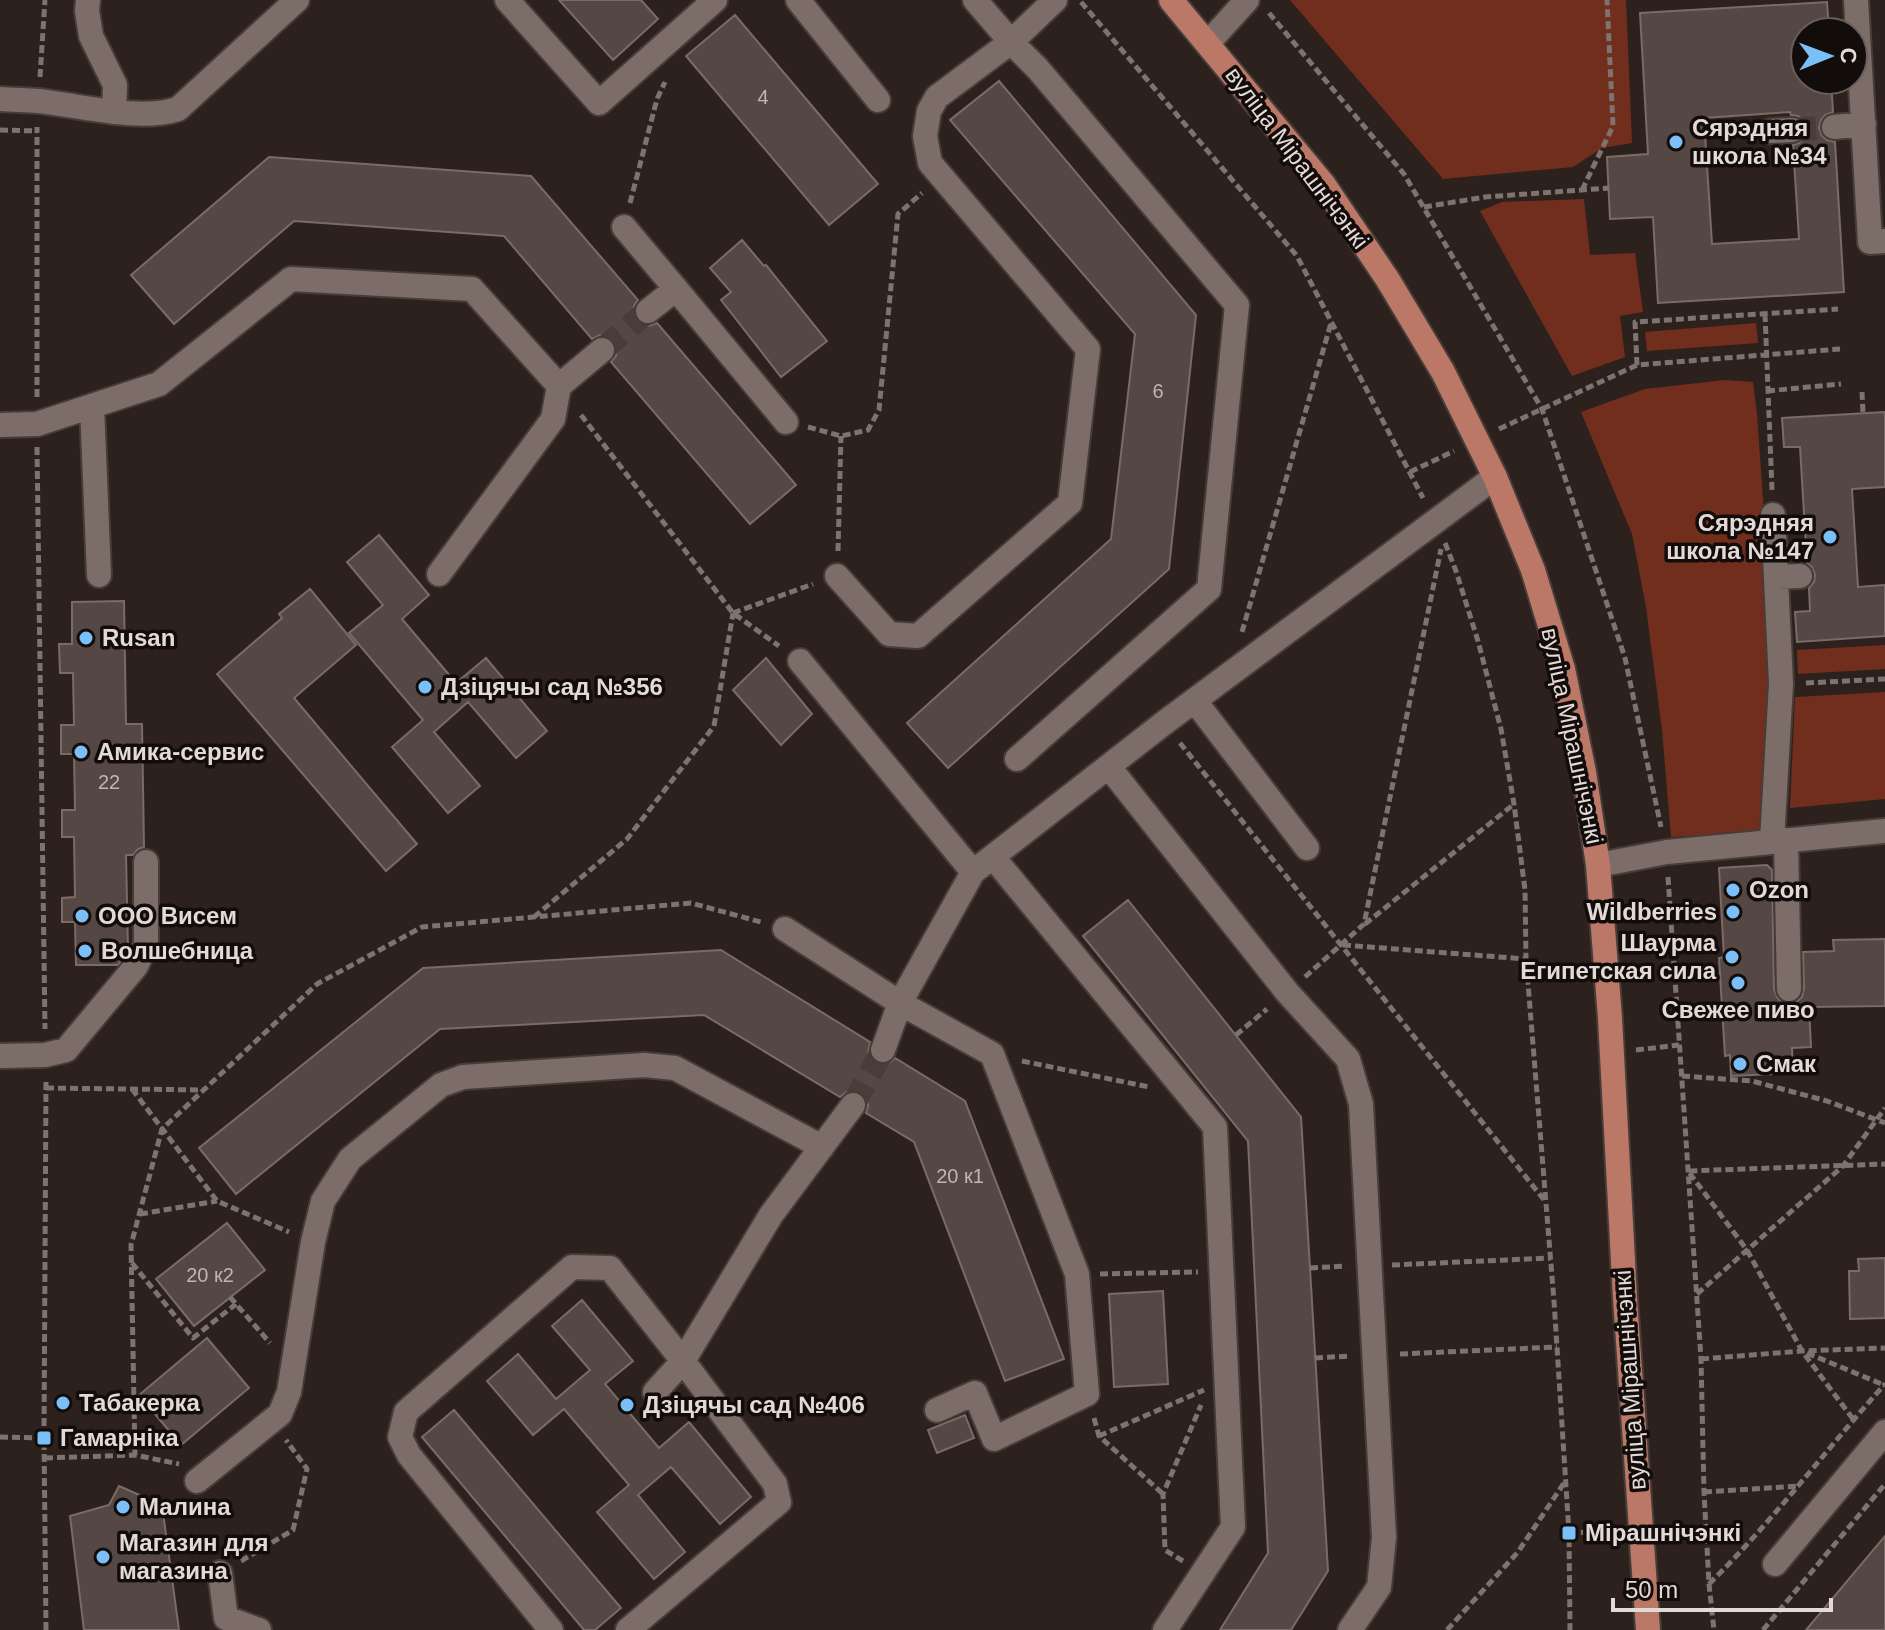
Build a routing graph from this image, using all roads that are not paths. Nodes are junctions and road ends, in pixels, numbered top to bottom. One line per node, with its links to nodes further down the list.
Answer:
1 (88, 0): 17 (lane)
2 (297, 0): 17 (lane)
3 (507, 0): 11 (lane)
4 (715, 0): 11 (lane)
5 (798, 0): 16 (lane)
6 (975, 0): 12 (lane)
7 (1055, 0): 12 (lane)
8 (1171, 0): 13 (main road, вуліца Мірашнічэнкі)
9 (1856, 0): 14 (lane)
10 (1258, 6): 13 (lane)
11 (687, 9)
12 (1011, 42): 34 (lane); 37 (lane)
13 (1208, 43): 30 (main road, вуліца Мірашнічэнкі)
14 (1873, 73): 18 (lane)
15 (0, 99): 17 (lane)
16 (878, 100)
17 (114, 112)
18 (1864, 124): 19 (lane); 20 (lane)
19 (1834, 127)
20 (1876, 168): 22 (lane)
21 (624, 227): 23 (lane)
22 (1885, 241)
23 (676, 289): 24 (lane); 28 (lane)
24 (648, 311)
25 (602, 350): 26 (lane)
26 (559, 386): 27 (lane); 32 (lane)
27 (92, 406): 29 (lane); 33 (lane)
28 (786, 422)
29 (0, 425)
30 (1495, 477): 36 (lane); 44 (main road, вуліца Мірашнічэнкі)
31 (1773, 515): 40 (lane)
32 (439, 574)
33 (99, 575)
34 (837, 576)
35 (800, 661): 45 (lane)
36 (1195, 701): 38 (lane); 41 (lane)
37 (1017, 759)
38 (1109, 767): 42 (lane); 64 (lane)
39 (1885, 831): 40 (lane)
40 (1779, 840): 44 (lane); 47 (lane)
41 (1307, 848)
42 (993, 857): 45 (lane); 63 (lane)
43 (146, 862): 50 (lane)
44 (1598, 865): 65 (main road, вуліца Мірашнічэнкі)
45 (973, 872): 48 (lane)
46 (785, 929): 48 (lane)
47 (1789, 989)
48 (900, 1003): 49 (lane); 55 (lane)
49 (883, 1050)
50 (0, 1056)
51 (853, 1105): 52 (lane)
52 (822, 1147): 53 (lane); 57 (lane)
53 (683, 1361): 54 (lane); 61 (lane); 62 (lane)
54 (655, 1392)
55 (937, 1410)
56 (1885, 1432): 58 (lane)
57 (197, 1481)
58 (1775, 1564)
59 (220, 1573): 60 (lane)
60 (259, 1630)
61 (551, 1630)
62 (628, 1630)
63 (1165, 1630)
64 (1350, 1630)
65 (1648, 1630)

